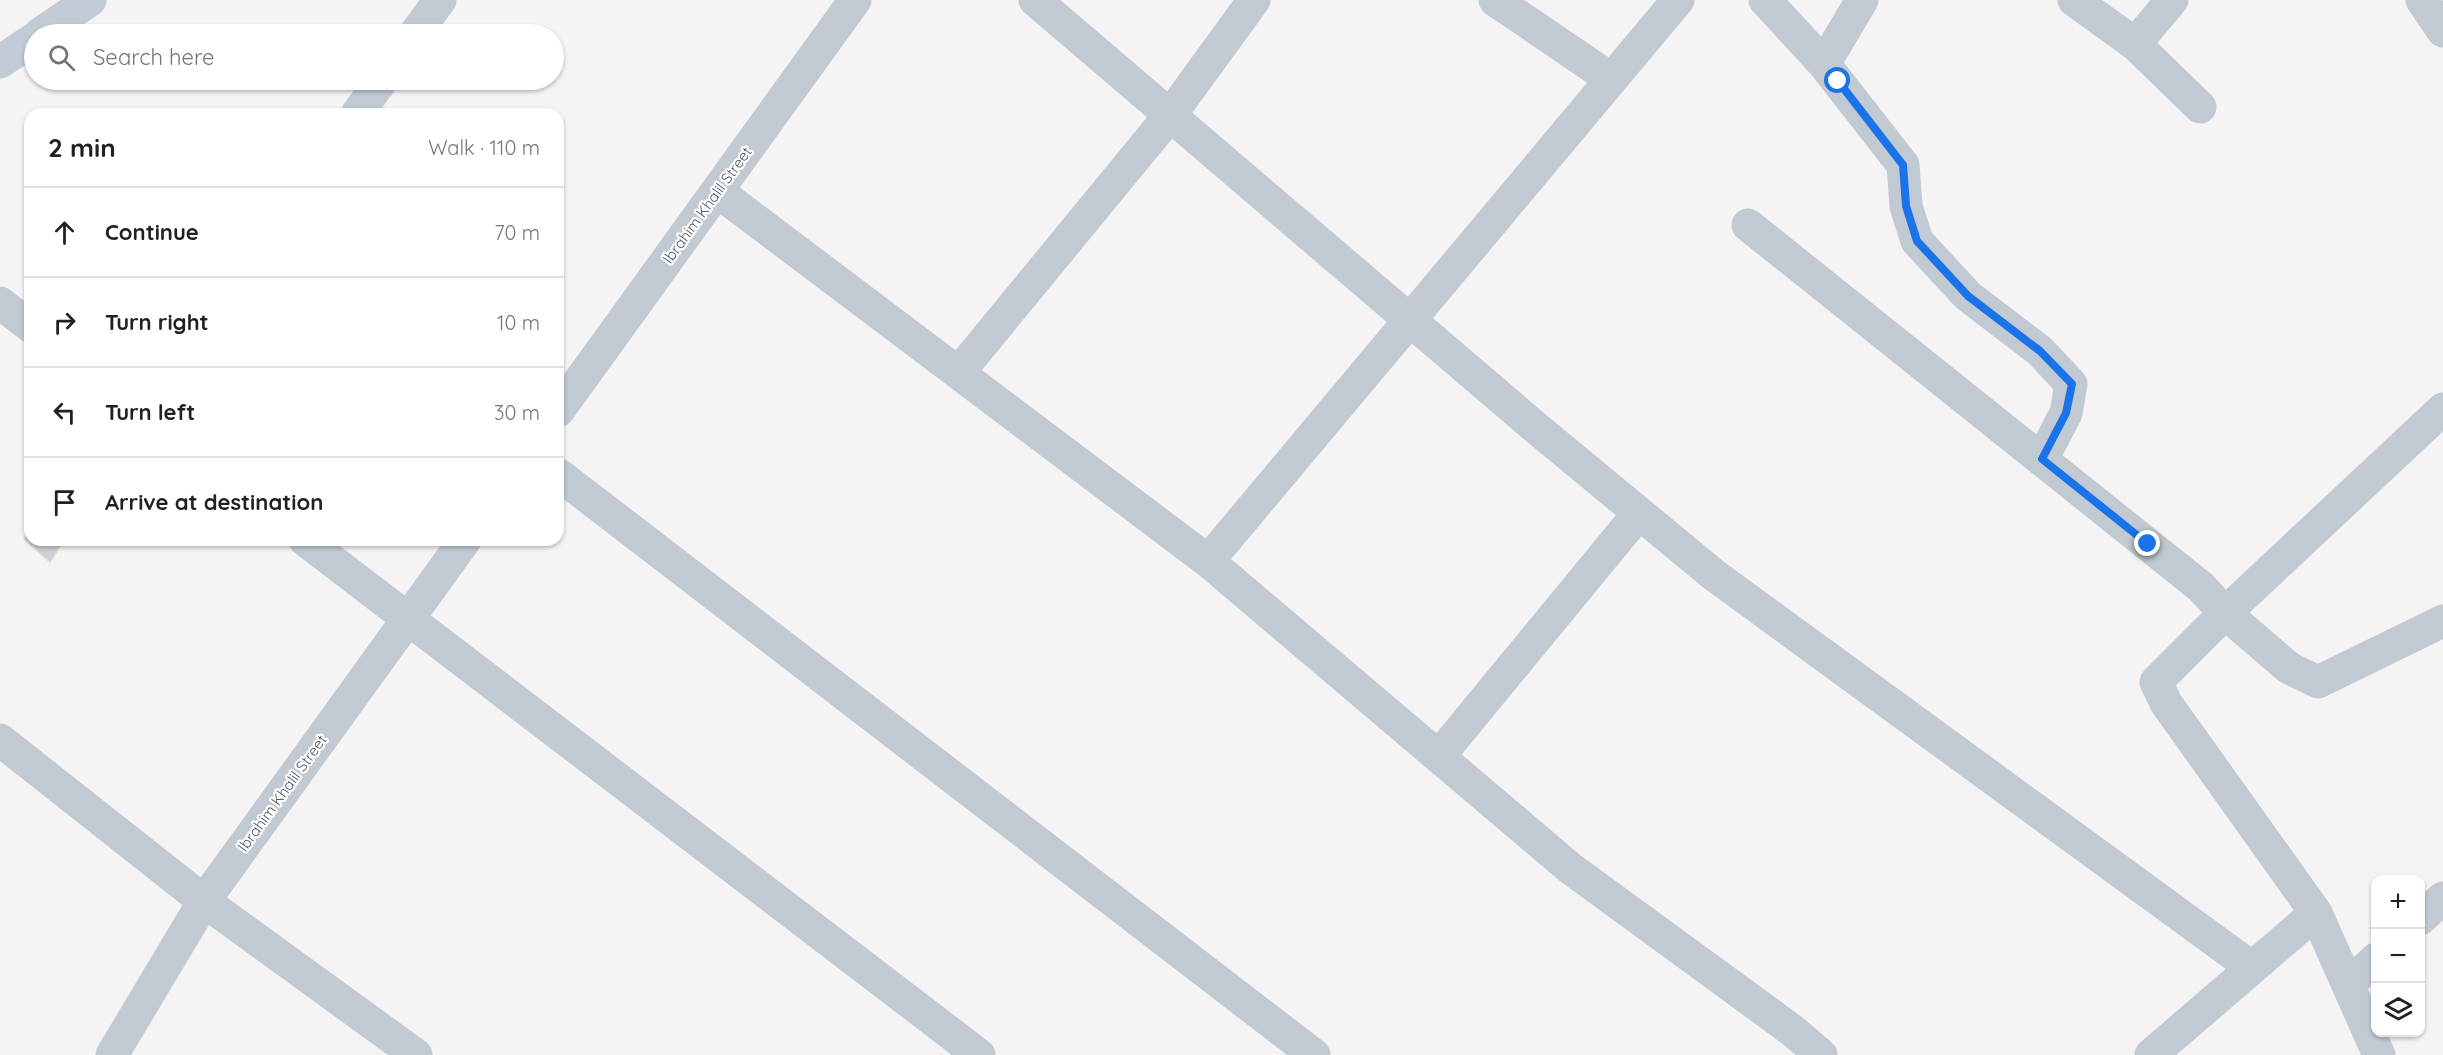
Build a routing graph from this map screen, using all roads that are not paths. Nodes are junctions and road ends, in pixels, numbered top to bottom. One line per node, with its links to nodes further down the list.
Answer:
1 (90, 0): 13 (street)
2 (440, 0): 14 (street)
3 (855, 0): 25 (street, Ibrahim Khalil Street)
4 (1035, 0): 24 (street)
5 (1254, 0): 24 (street)
6 (1495, 0): 20 (street)
7 (1678, 0): 20 (street)
8 (1766, 0): 19 (street)
9 (1862, 0): 19 (street)
10 (2074, 0): 16 (street)
11 (2172, 0): 16 (street)
12 (2422, 0): 15 (street)
13 (55, 24)
14 (422, 24)
15 (2443, 31)
16 (2135, 44): 22 (street)
17 (24, 46): 18 (street)
18 (0, 62)
19 (1824, 64): 33 (street)
20 (1611, 80): 28 (street)
21 (375, 90): 23 (street)
22 (2200, 107)
23 (361, 108)
24 (1171, 114): 28 (street); 30 (street)
25 (717, 191): 30 (street); 31 (street, Ibrahim Khalil Street)
26 (1748, 225): 33 (street)
27 (0, 303): 29 (street)
28 (1411, 319): 35 (street); 38 (street)
29 (24, 321)
30 (958, 372): 38 (street)
31 (564, 403)
32 (2442, 411): 39 (street)
33 (2042, 459): 39 (street)
34 (564, 479): 54 (street)
35 (1639, 513): 43 (street); 49 (street)
36 (313, 546): 40 (street)
37 (461, 546): 40 (street, Ibrahim Khalil Street)
38 (1208, 561): 43 (street)
39 (2225, 613): 41 (street); 46 (street)
40 (407, 620): 45 (street, Ibrahim Khalil Street); 53 (street)
41 (2443, 621)
42 (0, 740): 45 (street)
43 (1439, 756): 55 (street)
44 (2443, 898): 47 (street)
45 (204, 901): 51 (street, Ibrahim Khalil Street); 52 (street)
46 (2316, 913): 49 (street); 50 (street)
47 (2425, 915)
48 (2371, 964): 50 (street)
49 (2251, 967): 56 (street)
50 (2348, 985): 57 (street)
51 (112, 1055)
52 (416, 1055)
53 (979, 1055)
54 (1314, 1055)
55 (1821, 1055)
56 (2151, 1055)
57 (2379, 1055)

